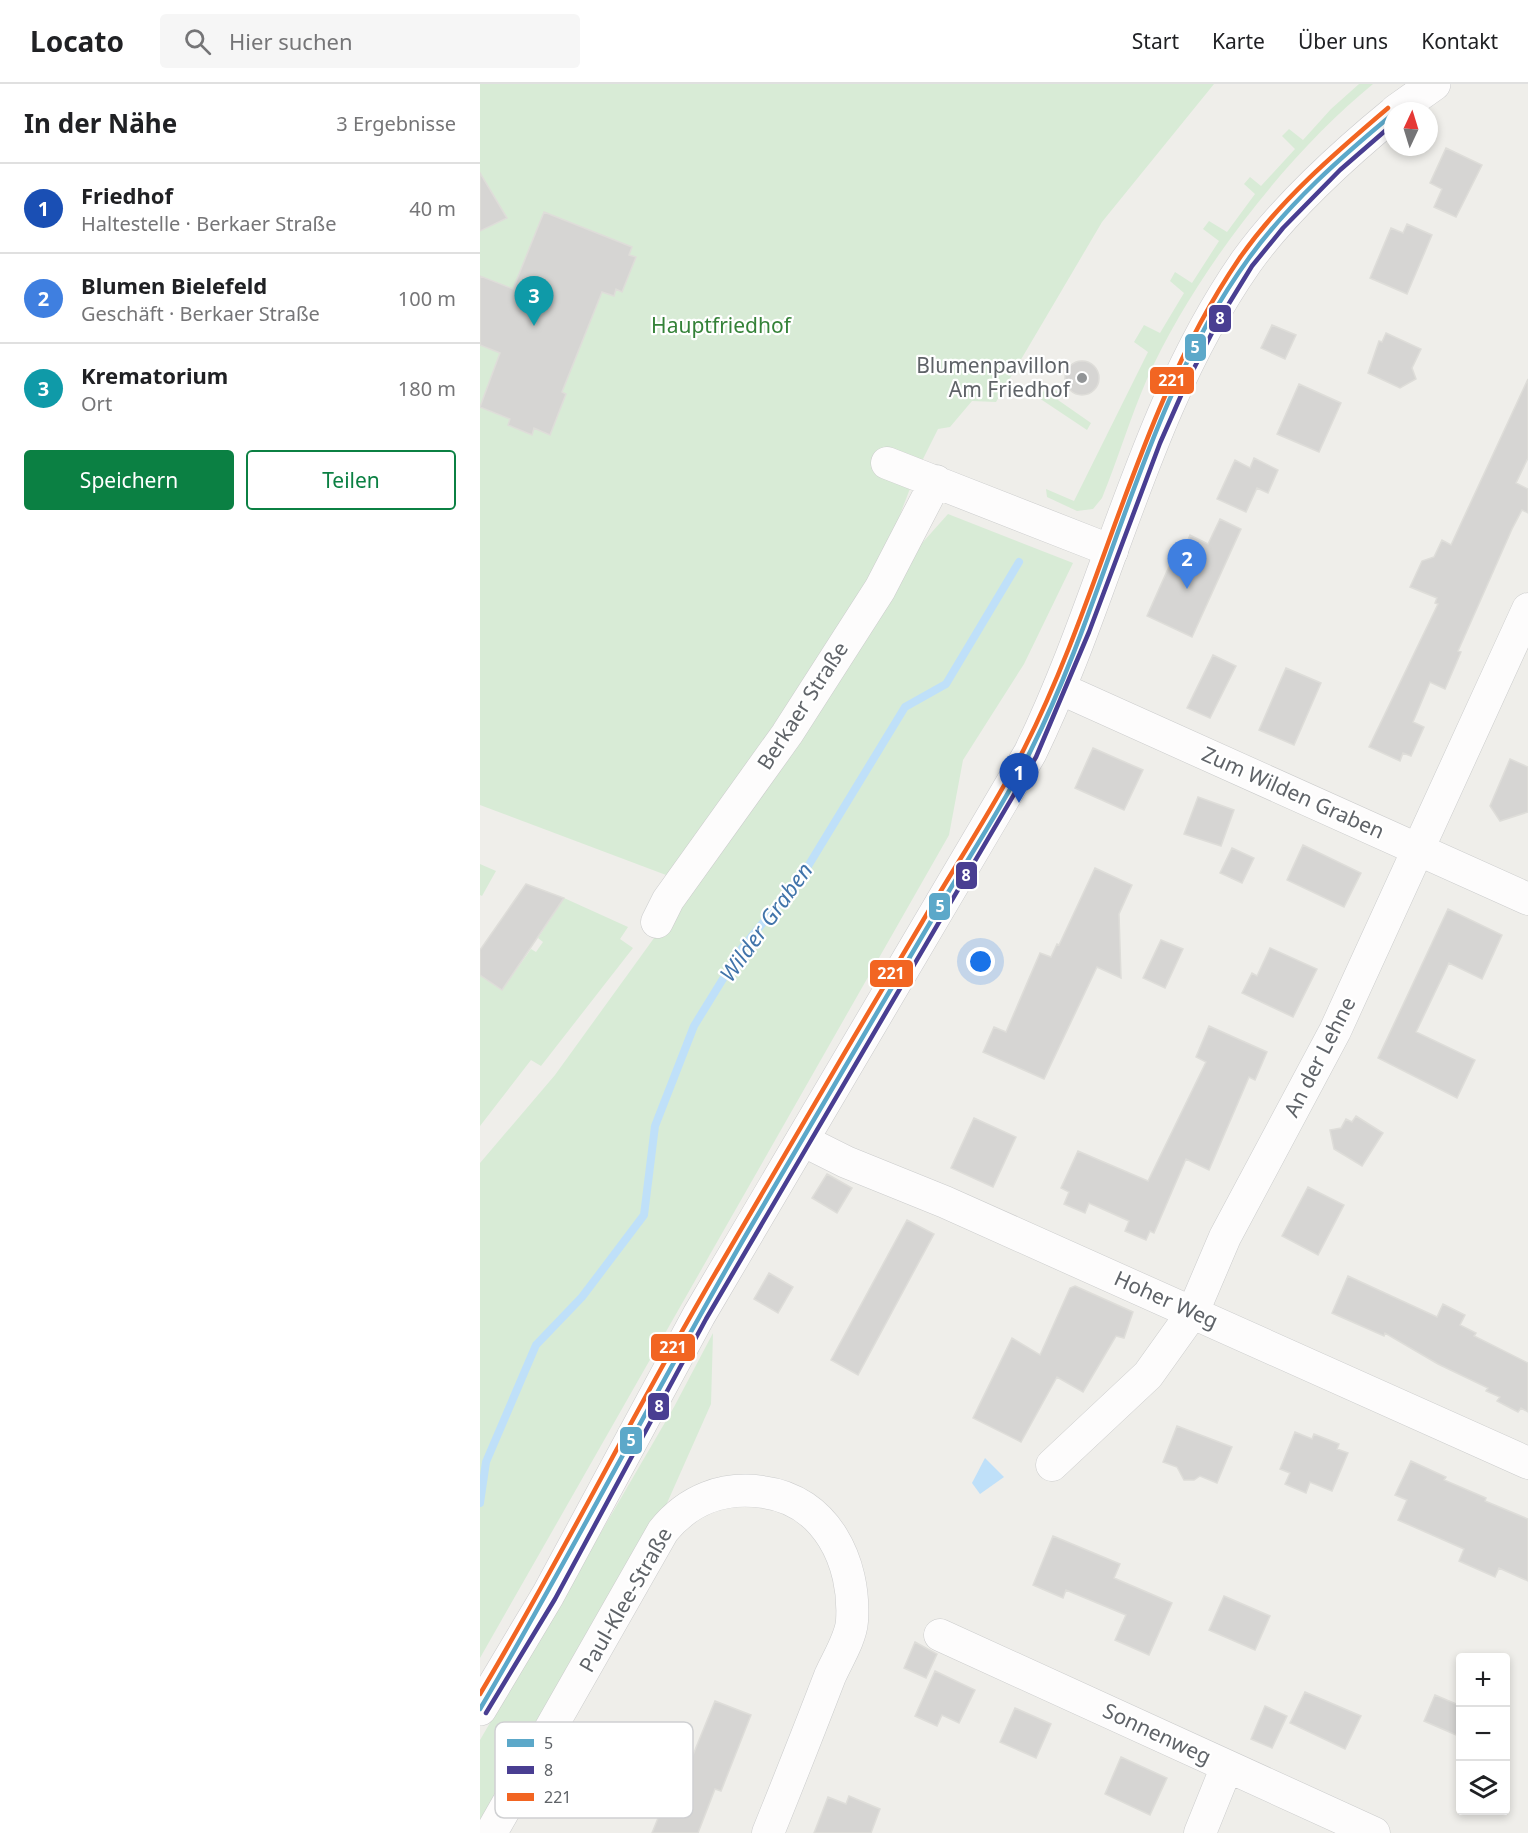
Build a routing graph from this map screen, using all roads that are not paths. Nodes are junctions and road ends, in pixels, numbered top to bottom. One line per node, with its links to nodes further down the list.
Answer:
1 (1434, 84): 2 (main road)
2 (1409, 102)
3 (1384, 121): 6 (main road)
4 (887, 463): 5 (street)
5 (936, 481): 6 (street); 11 (street, Berkaer Straße)
6 (1112, 552): 8 (main road)
7 (1528, 609): 9 (street, An der Lehne)
8 (1059, 688): 9 (street, Zum Wilden Graben); 12 (main road)
9 (1420, 850): 10 (street, Zum Wilden Graben); 13 (street, An der Lehne)
10 (1528, 899)
11 (657, 922)
12 (802, 1140): 13 (street, Hoher Weg); 17 (main road)
13 (1193, 1312): 14 (street, Hoher Weg); 15 (street, An der Lehne)
14 (1528, 1463)
15 (1052, 1465)
16 (940, 1635): 19 (street, Sonnenweg)
17 (480, 1709)
18 (554, 1722): 22 (street, Paul-Klee-Straße)
19 (1227, 1766): 23 (street); 24 (street, Sonnenweg)
20 (500, 1818): 21 (street, Paul-Klee-Straße)
21 (491, 1833)
22 (768, 1833)
23 (1200, 1833)
24 (1374, 1833)

